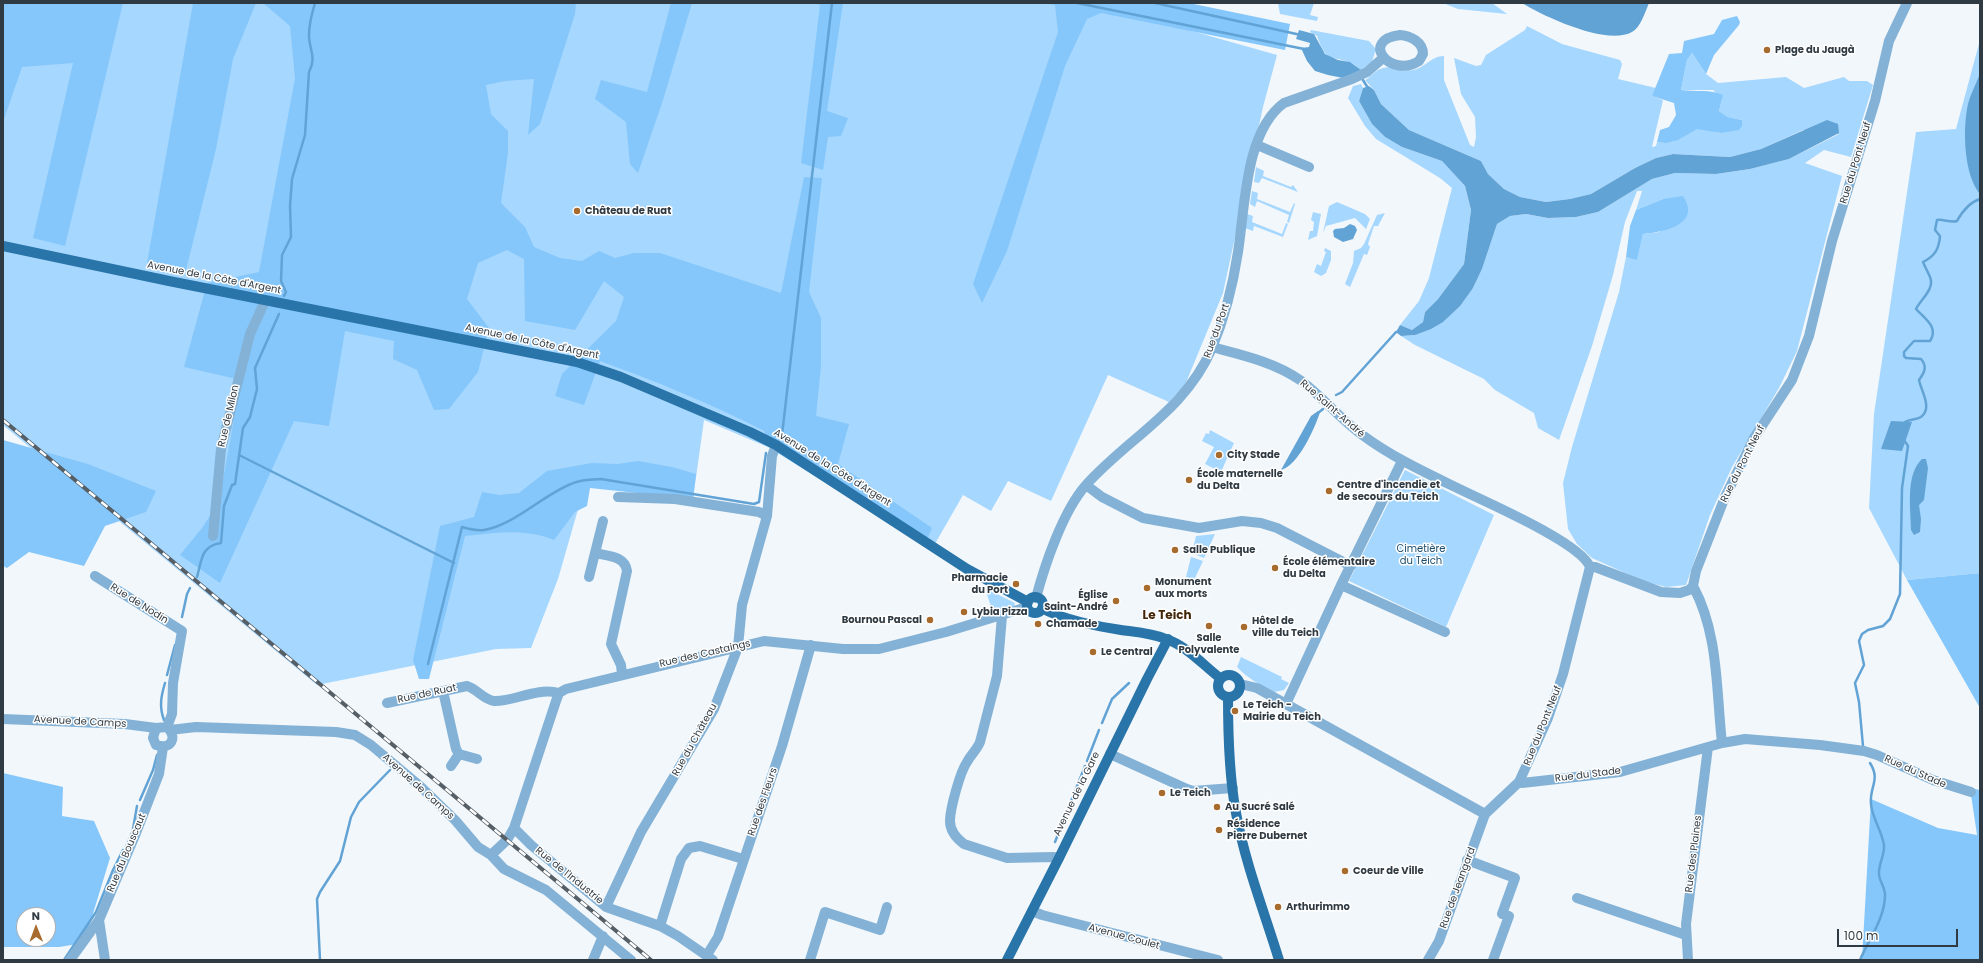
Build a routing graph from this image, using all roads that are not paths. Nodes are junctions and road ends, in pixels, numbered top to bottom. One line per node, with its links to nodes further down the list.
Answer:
1 (1908, 3): 21 (street, Rue du Pont Neuf)
2 (1383, 58): 3 (street, Rue du Port)
3 (1257, 145): 4 (street); 7 (street, Rue du Port)
4 (1309, 167)
5 (3, 246): 6 (main road, Avenue de la Côte d'Argent)
6 (265, 301): 8 (main road, Avenue de la Côte d'Argent); 14 (street, Rue de Milon)
7 (1212, 347): 9 (street, Rue Saint-André); 10 (street, Rue du Port)
8 (776, 445): 12 (street, Rue du Château); 22 (main road, Avenue de la Côte d'Argent)
9 (1402, 460): 16 (street); 17 (street, Rue Saint-André)
10 (1086, 485): 16 (street); 22 (street, Rue du Port)
11 (618, 497): 12 (street)
12 (767, 516): 27 (street, Rue du Château)
13 (603, 521): 15 (street)
14 (213, 536)
15 (595, 553): 19 (street); 28 (street)
16 (1351, 566): 20 (street)
17 (1590, 567): 21 (street); 48 (street, Rue du Pont Neuf)
18 (95, 576): 39 (street, Rue de Nodin)
19 (590, 577)
20 (1341, 585): 24 (street); 35 (street)
21 (1693, 586): 41 (street)
22 (1030, 602): 23 (street, Rue des Castaings); 25 (main road)
23 (1002, 616): 26 (street, Rue des Castaings); 54 (street)
24 (1445, 632)
25 (1168, 639): 29 (main road); 45 (main road, Avenue de la Gare)
26 (811, 645): 27 (street, Rue des Castaings); 55 (street, Rue des Fleurs)
27 (738, 646): 28 (street, Rue des Castaings); 58 (street, Rue du Château)
28 (622, 674): 32 (street, Rue des Castaings)
29 (1220, 678): 30 (main road); 33 (main road)
30 (1240, 684): 33 (main road); 35 (street)
31 (443, 691): 32 (street, Rue de Ruat); 34 (street, Rue de Ruat); 44 (street)
32 (559, 693): 52 (street)
33 (1228, 697): 49 (main road)
34 (387, 703)
35 (1286, 704): 51 (street)
36 (3, 719): 38 (street, Avenue de Camps)
37 (196, 727): 39 (street, Avenue de Camps); 40 (street); 53 (street, Avenue de Camps)
38 (156, 728): 39 (street); 42 (street)
39 (169, 728): 40 (street)
40 (172, 741): 42 (street)
41 (1722, 743): 43 (street, Rue du Stade); 50 (street, Rue du Stade)
42 (163, 747): 61 (street, Rue du Bouscaut)
43 (1708, 747): 48 (street, Rue du Stade); 63 (street, Rue des Plaines)
44 (459, 754): 46 (street); 47 (street)
45 (1110, 754): 49 (street); 54 (main road, Avenue de la Gare)
46 (477, 759)
47 (451, 766)
48 (1519, 782): 51 (street)
49 (1233, 788): 73 (main road)
50 (1971, 792)
51 (1485, 814): 56 (street, Rue de Jeangard)
52 (514, 828): 53 (street); 58 (street, Rue de l'Industrie)
53 (491, 855): 64 (street, Avenue de Camps)
54 (1059, 858): 60 (main road, Avenue de la Gare)
55 (743, 859): 62 (street); 65 (street, Rue des Fleurs)
56 (1467, 860): 74 (street, Rue de Jeangard); 75 (street)
57 (1577, 898): 63 (street)
58 (606, 907): 62 (street, Rue de l'Industrie)
59 (887, 907): 70 (street)
60 (1032, 910): 71 (main road, Avenue de la Gare); 72 (street, Avenue Coulet)
61 (99, 920): 66 (street, Rue du Bouscaut); 67 (street)
62 (660, 926): 65 (street, Rue de l'Industrie)
63 (1686, 935): 76 (street, Rue des Plaines)
64 (603, 936): 68 (street); 69 (street, Avenue de Camps)
65 (710, 957)
66 (70, 960)
67 (105, 960)
68 (593, 960)
69 (631, 960)
70 (810, 960)
71 (1007, 960)
72 (1218, 960)
73 (1279, 960)
74 (1428, 960)
75 (1493, 960)
76 (1688, 960)

